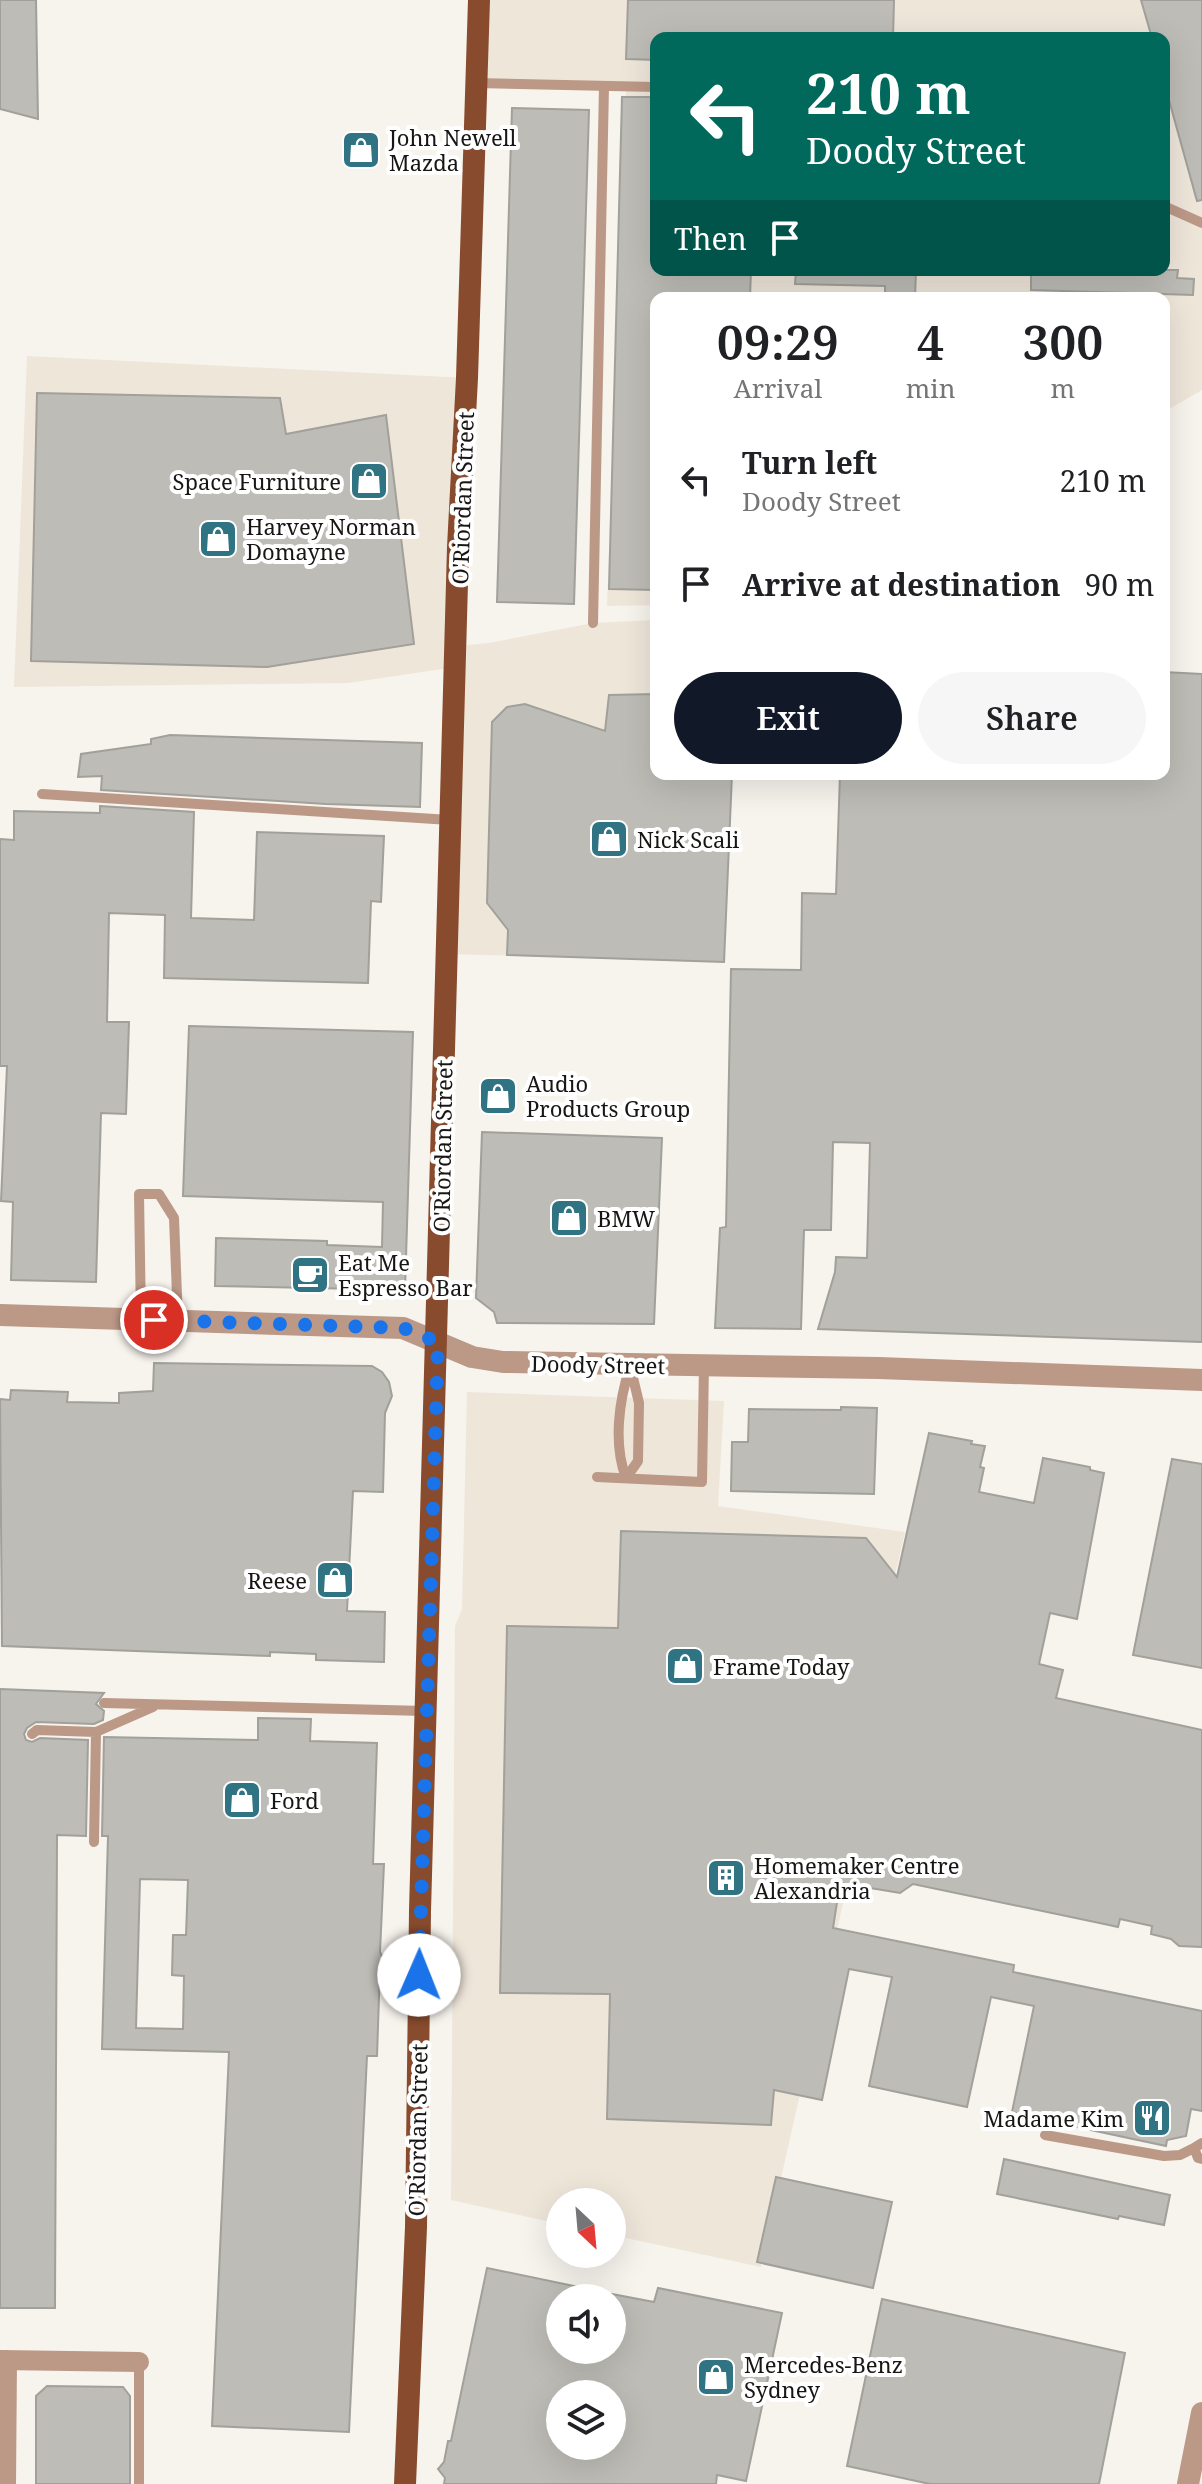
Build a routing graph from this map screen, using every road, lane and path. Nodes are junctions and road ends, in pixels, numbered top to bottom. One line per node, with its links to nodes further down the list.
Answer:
1 (479, 0): 2 (main road, O'Riordan Street)
2 (476, 83): 3 (lane); 9 (main road, O'Riordan Street)
3 (604, 86): 4 (lane); 7 (lane)
4 (650, 87)
5 (1170, 209): 6 (lane)
6 (1202, 223)
7 (593, 623)
8 (42, 794): 9 (lane)
9 (452, 820): 13 (main road, O'Riordan Street)
10 (0, 1315): 11 (street, Doody Street)
11 (141, 1320): 12 (street, Doody Street); 12 (lane)
12 (178, 1321): 13 (street, Doody Street)
13 (438, 1342): 14 (street, Doody Street); 21 (main road, O'Riordan Street)
14 (630, 1365): 15 (street, Doody Street); 18 (lane); 18 (lane)
15 (704, 1365): 16 (street, Doody Street); 18 (lane)
16 (1202, 1380)
17 (597, 1477): 18 (lane)
18 (626, 1478)
19 (104, 1703): 20 (lane)
20 (158, 1705): 21 (lane); 22 (lane)
21 (425, 1711): 33 (main road, O'Riordan Street)
22 (96, 1732): 23 (lane); 24 (lane)
23 (32, 1734)
24 (94, 1842)
25 (1045, 2135): 26 (lane)
26 (1198, 2145): 27 (lane)
27 (1202, 2159)
28 (4, 2360): 29 (street); 31 (street)
29 (139, 2362): 32 (lane)
30 (1202, 2413): 34 (street)
31 (6, 2484)
32 (139, 2484)
33 (405, 2484)
34 (1188, 2484)

